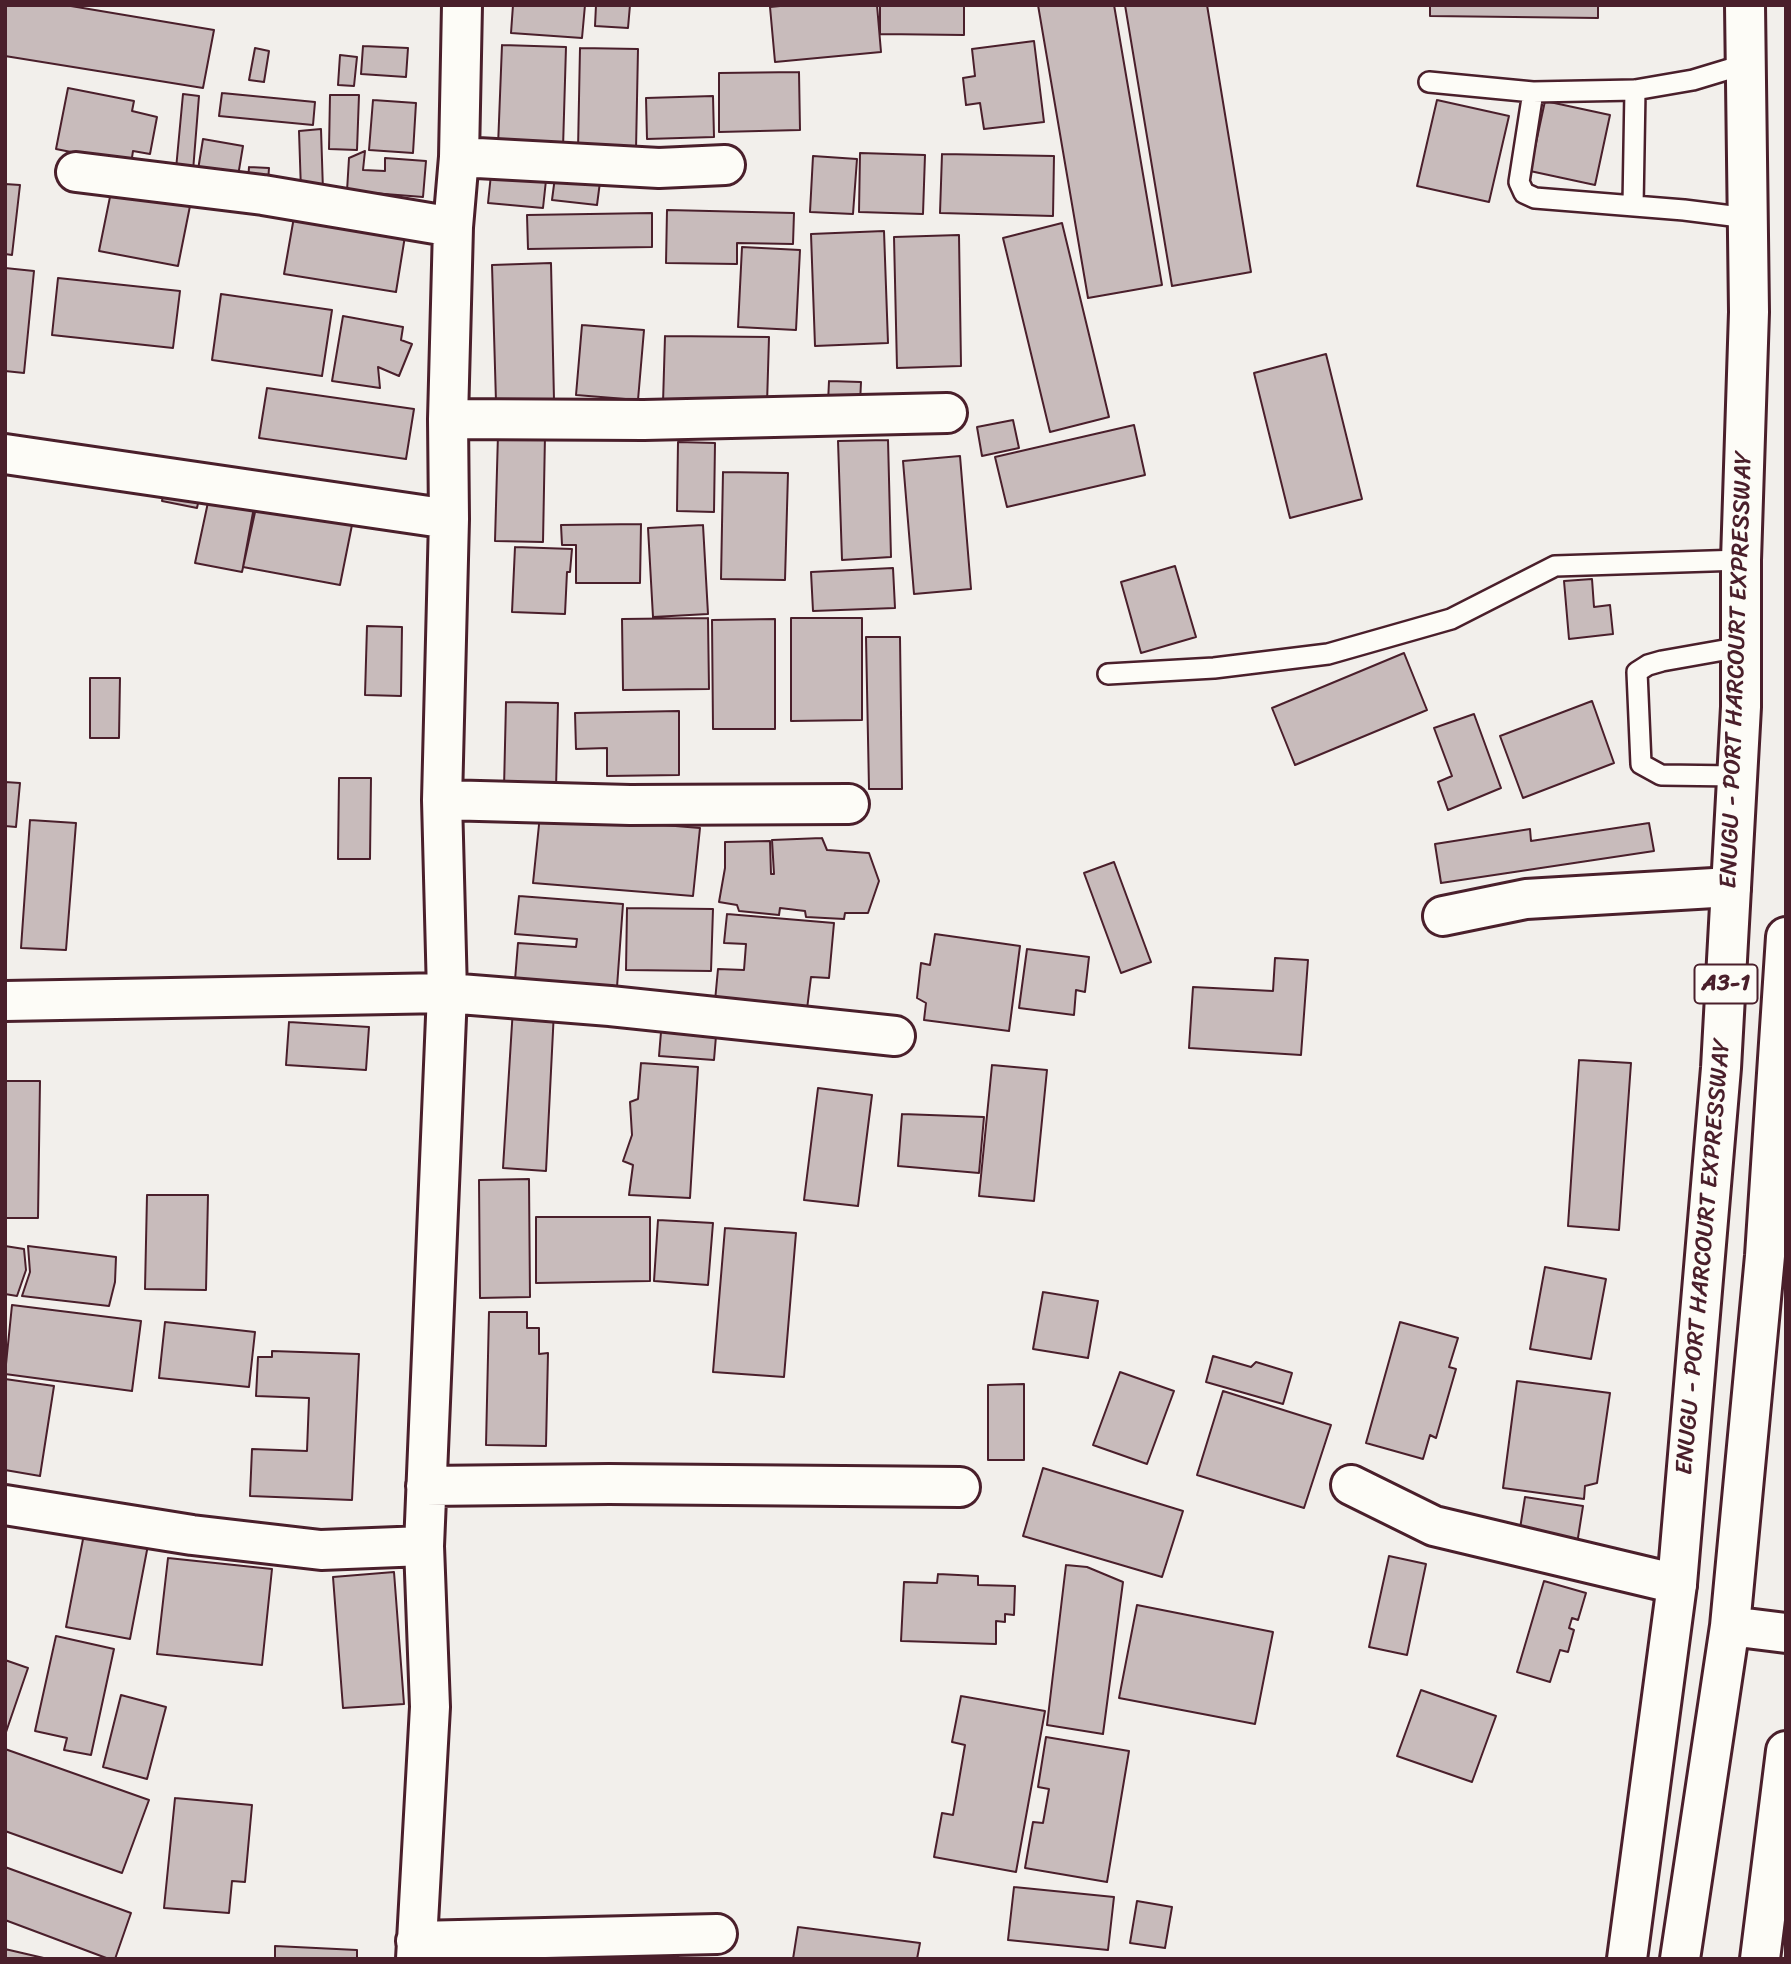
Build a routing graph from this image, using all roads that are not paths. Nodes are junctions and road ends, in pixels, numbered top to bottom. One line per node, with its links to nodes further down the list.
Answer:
1 (462, 5): 7 (main road)
2 (1745, 5): 3 (main road, ENUGU - PORT HARCOURT EXPRESSWAY / A3-1)
3 (1746, 64): 5 (lane); 11 (main road, ENUGU - PORT HARCOURT EXPRESSWAY / A3-1)
4 (1429, 82): 6 (lane)
5 (1635, 90): 6 (lane); 10 (lane)
6 (1533, 92): 10 (lane)
7 (459, 157): 8 (main road); 12 (main road)
8 (725, 165)
9 (76, 172): 12 (main road)
10 (1633, 206): 11 (lane)
11 (1748, 218): 17 (main road, ENUGU - PORT HARCOURT EXPRESSWAY / A3-1)
12 (453, 227): 14 (main road)
13 (947, 413): 14 (main road)
14 (448, 419): 16 (main road)
15 (5, 454): 16 (main road)
16 (449, 519): 21 (main road)
17 (1741, 560): 18 (main road, ENUGU - PORT HARCOURT EXPRESSWAY / A3-1); 19 (lane)
18 (1741, 647): 20 (main road, ENUGU - PORT HARCOURT EXPRESSWAY / A3-1); 20 (lane)
19 (1108, 674)
20 (1737, 776): 23 (main road, ENUGU - PORT HARCOURT EXPRESSWAY / A3-1)
21 (442, 800): 22 (main road); 26 (main road)
22 (849, 804)
23 (1731, 887): 24 (main road); 34 (main road, ENUGU - PORT HARCOURT EXPRESSWAY / A3-1)
24 (1443, 915)
25 (1786, 937): 35 (main road, A3-1)
26 (447, 993): 27 (main road); 28 (main road); 30 (main road)
27 (5, 1001)
28 (895, 1036)
29 (1351, 1485): 34 (main road)
30 (426, 1486): 31 (main road); 33 (main road)
31 (960, 1487)
32 (5, 1505): 33 (main road)
33 (424, 1546): 39 (main road)
34 (1677, 1584): 40 (main road, ENUGU - PORT HARCOURT EXPRESSWAY / A3-1)
35 (1730, 1626): 36 (main road); 41 (main road, A3-1)
36 (1786, 1633)
37 (1786, 1751): 42 (main road)
38 (717, 1934): 39 (main road)
39 (416, 1950)
40 (1627, 1959)
41 (1680, 1959)
42 (1760, 1959)

